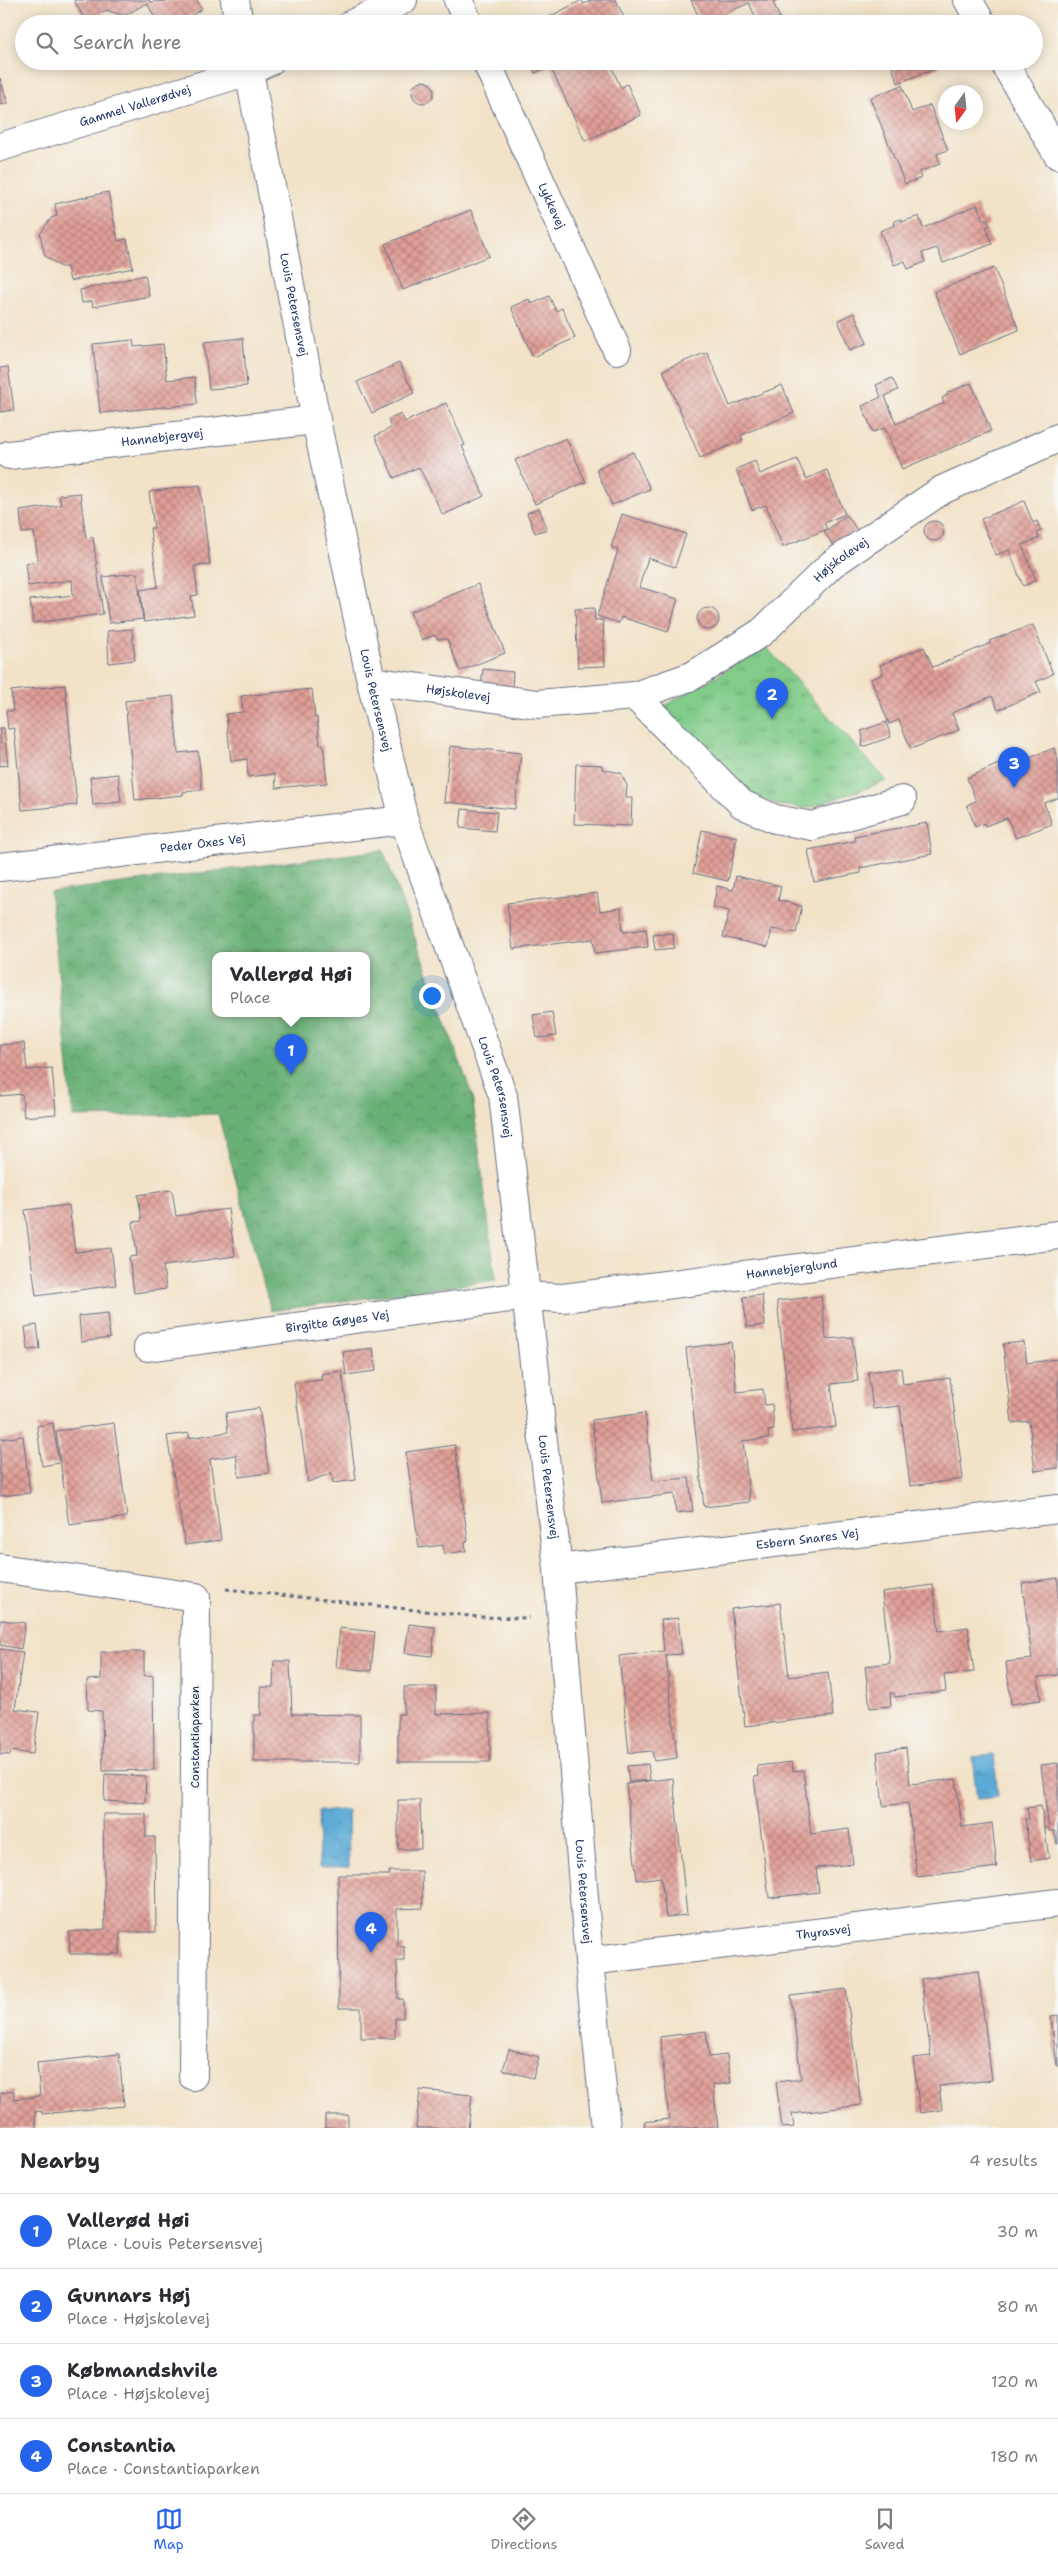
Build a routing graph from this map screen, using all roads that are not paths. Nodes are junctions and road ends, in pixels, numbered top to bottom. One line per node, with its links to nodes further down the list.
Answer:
1 (235, 0): 5 (street)
2 (403, 0): 6 (street)
3 (458, 0): 7 (street)
4 (968, 0): 8 (street)
5 (238, 15)
6 (371, 15)
7 (465, 15)
8 (977, 15)
9 (239, 70): 13 (street, Gammel Vallerødvej)
10 (256, 70): 16 (street, Louis Petersensvej)
11 (490, 70): 15 (street, Lykkevej)
12 (1009, 70): 14 (street)
13 (0, 147)
14 (1058, 156)
15 (617, 350)
16 (316, 420): 18 (street, Hannebjergvej); 19 (street, Louis Petersensvej)
17 (1058, 438): 20 (street, Højskolevej)
18 (9, 455)
19 (371, 681): 20 (street, Højskolevej); 22 (street, Louis Petersensvej)
20 (635, 696): 21 (street)
21 (902, 800)
22 (404, 820): 23 (street, Peder Oxes Vej); 25 (street, Louis Petersensvej)
23 (0, 867)
24 (1058, 1235): 25 (street, Hannebjerglund)
25 (526, 1296): 26 (street, Birgitte Gøyes Vej); 29 (street, Louis Petersensvej)
26 (148, 1347)
27 (1058, 1509): 29 (street, Esbern Snares Vej)
28 (0, 1568): 32 (street, Constantiaparken)
29 (558, 1569): 31 (street, Louis Petersensvej)
30 (1058, 1904): 31 (street, Thyrasvej)
31 (589, 1961): 33 (street, Louis Petersensvej)
32 (193, 2076)
33 (606, 2128)

